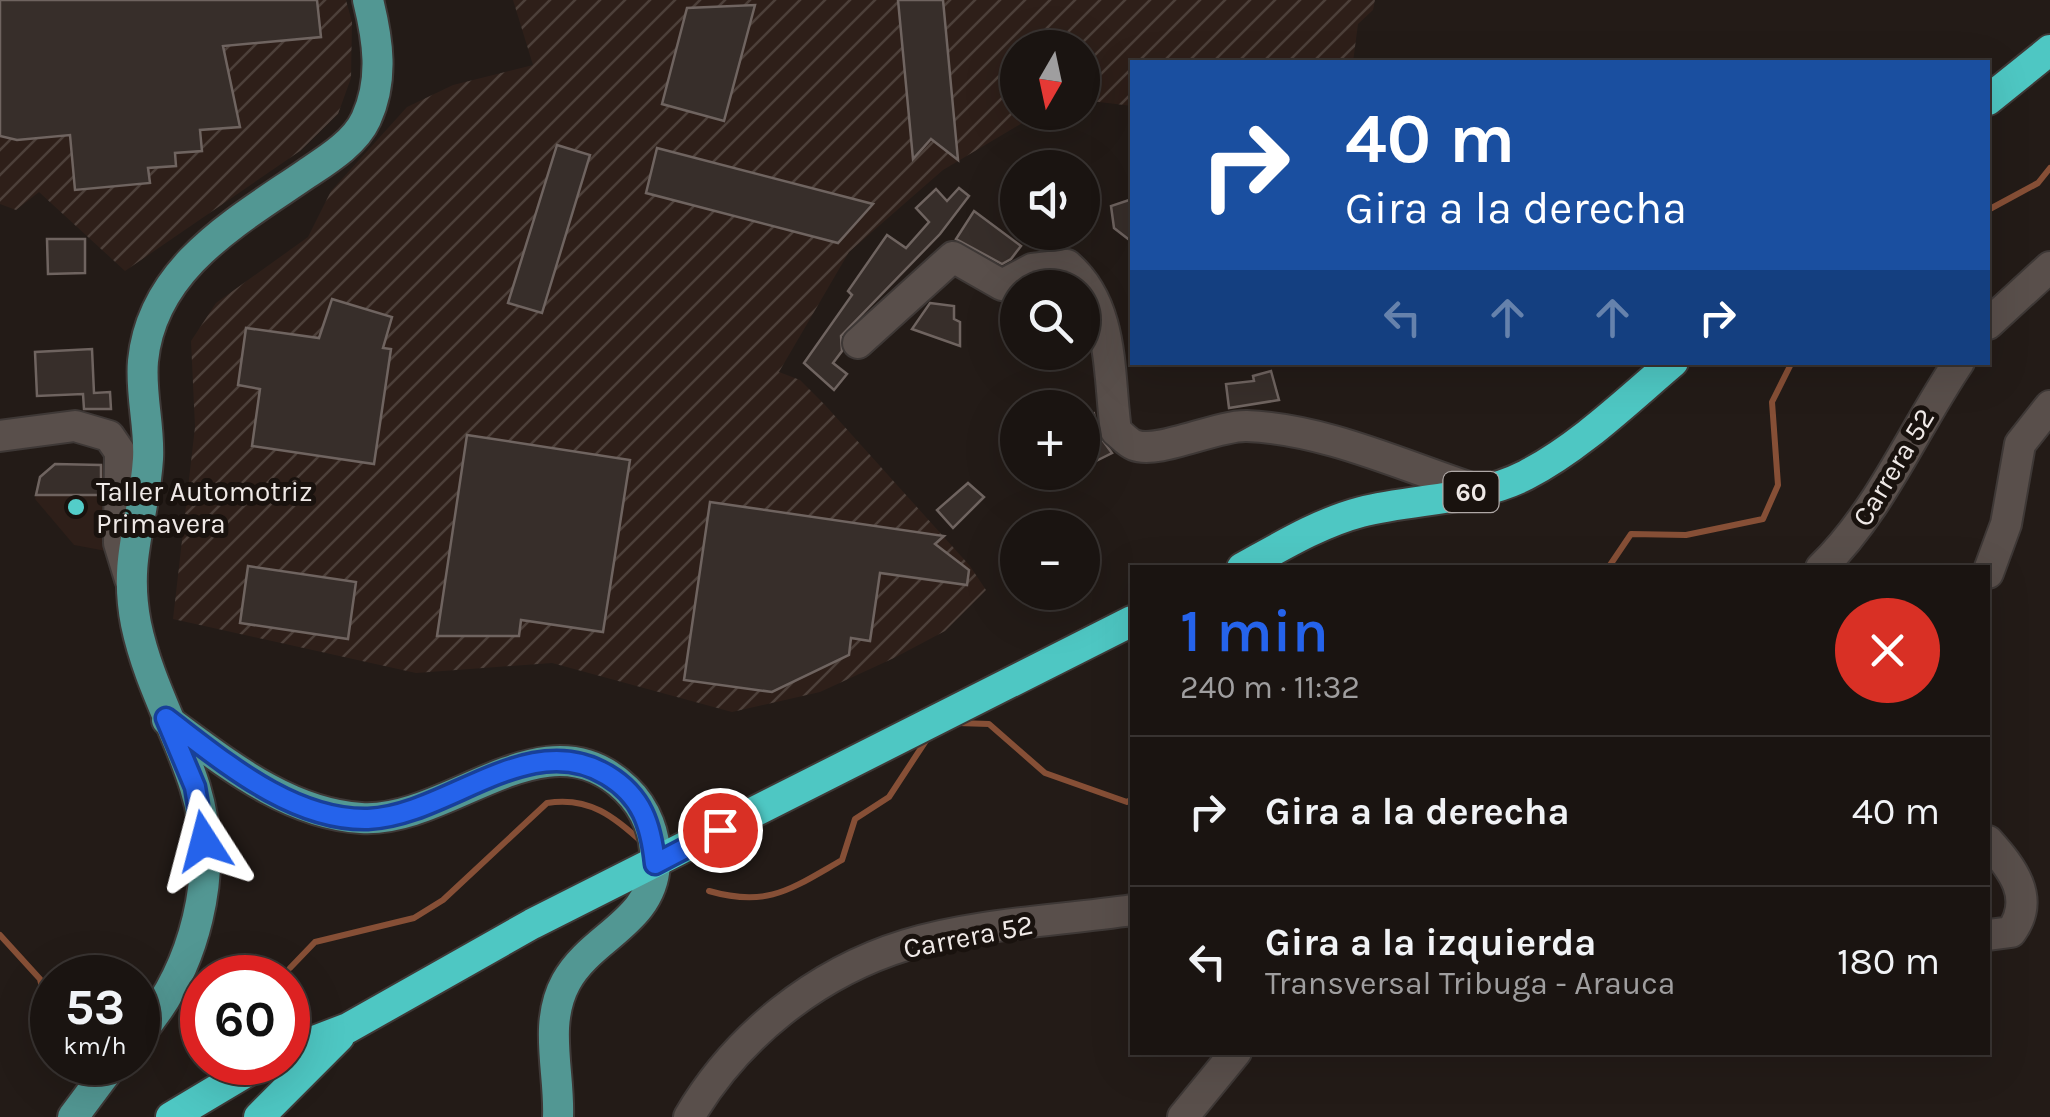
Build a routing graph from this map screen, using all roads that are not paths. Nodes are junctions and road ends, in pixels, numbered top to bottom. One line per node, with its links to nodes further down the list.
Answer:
1 (368, 0): 16 (main road)
2 (2050, 50): 3 (highway)
3 (2038, 73): 4 (highway)
4 (1990, 99)
5 (2050, 267): 6 (street)
6 (1990, 321)
7 (858, 343): 12 (street)
8 (1670, 365): 12 (highway, 60)
9 (1958, 365): 14 (street, Carrera 52)
10 (2050, 406): 15 (street)
11 (0, 436): 16 (street)
12 (1477, 490): 13 (highway, 60)
13 (1248, 565)
14 (1824, 565)
15 (1990, 567)
16 (130, 579): 18 (main road)
17 (1130, 622): 20 (highway)
18 (166, 718): 20 (main road); 23 (main road)
19 (1990, 844): 22 (street)
20 (655, 864): 24 (highway); 32 (main road)
21 (1130, 910): 33 (street, Carrera 52)
22 (1990, 935)
23 (160, 1005)
24 (348, 1028): 25 (highway); 31 (highway)
25 (310, 1043)
26 (1234, 1055): 34 (street)
27 (97, 1085): 29 (main road)
28 (224, 1085): 30 (highway)
29 (73, 1117)
30 (170, 1117)
31 (259, 1117)
32 (558, 1117)
33 (688, 1117)
34 (1183, 1117)

